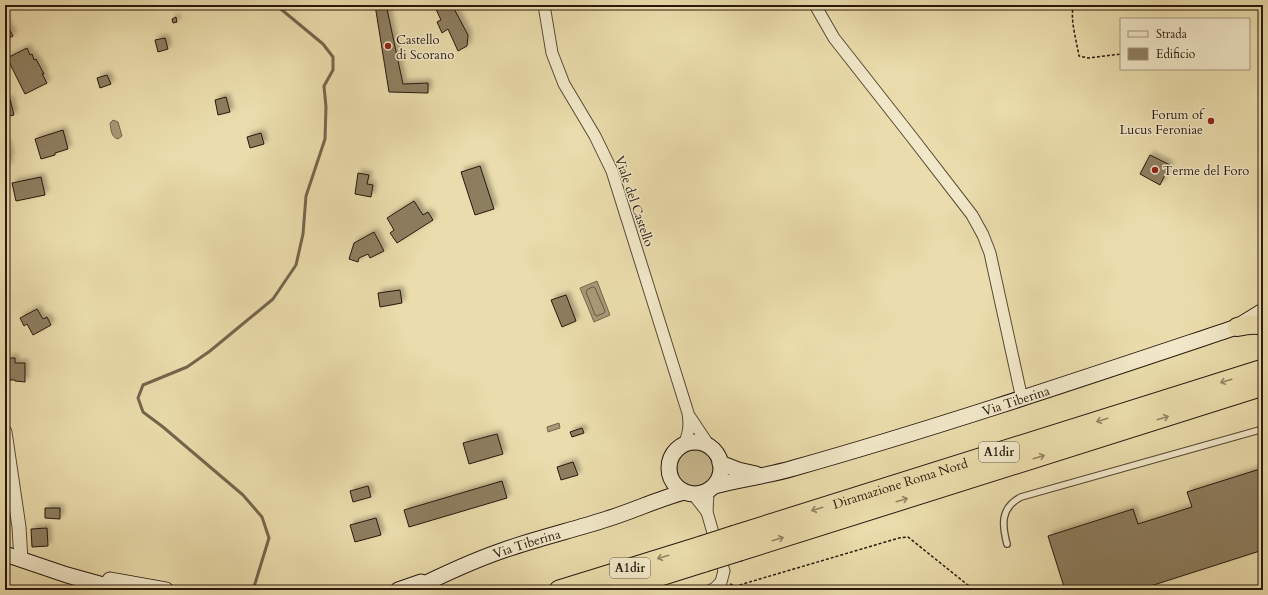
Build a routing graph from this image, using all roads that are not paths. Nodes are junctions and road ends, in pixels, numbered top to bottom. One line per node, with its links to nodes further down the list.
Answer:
1 (544, 5): 8 (street, Viale del Castello)
2 (815, 5): 7 (street)
3 (1262, 318): 4 (highway)
4 (1237, 327): 7 (main road, Via Tiberina)
5 (1263, 369): 20 (highway, Diramazione Roma Nord / A1dir, one-way to 20)
6 (1263, 386): 20 (highway, Diramazione Roma Nord / A1dir, one-way to 6)
7 (1022, 399): 15 (main road, Via Tiberina)
8 (688, 413): 11 (street); 12 (street)
9 (1263, 428): 21 (lane)
10 (5, 432): 24 (street)
11 (683, 446): 12 (main road); 14 (main road)
12 (710, 447): 13 (main road)
13 (720, 463): 15 (main road); 16 (main road)
14 (670, 469): 17 (main road); 18 (main road)
15 (763, 475): 16 (main road, Via Tiberina)
16 (711, 489): 17 (main road); 19 (street)
17 (689, 493): 18 (main road, Via Tiberina); 19 (street)
18 (645, 504): 25 (main road, Via Tiberina)
19 (707, 512): 33 (street)
20 (738, 543): 23 (highway, Diramazione Roma Nord / A1dir, bridge)
21 (1008, 544)
22 (5, 554): 24 (main road)
23 (703, 554): 31 (highway, Diramazione Roma Nord / A1dir, one-way to 31); 32 (highway, Diramazione Roma Nord / A1dir)
24 (21, 560): 26 (main road)
25 (452, 570): 29 (main road); 30 (main road, Via Tiberina)
26 (67, 575): 27 (main road); 28 (main road)
27 (121, 590)
28 (166, 590)
29 (398, 590)
30 (412, 590)
31 (559, 590)
32 (616, 590)
33 (711, 590)

